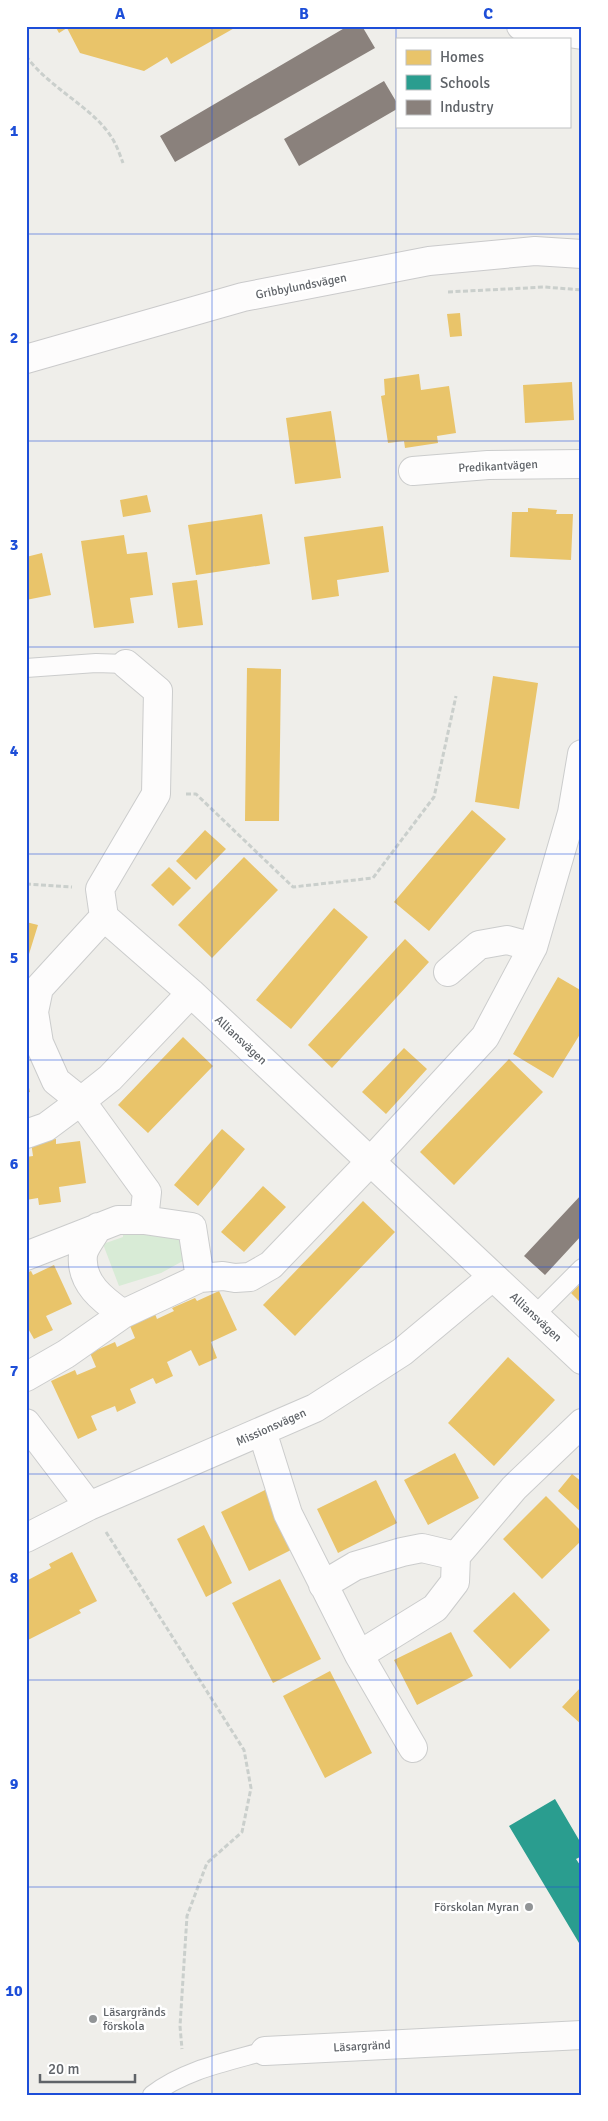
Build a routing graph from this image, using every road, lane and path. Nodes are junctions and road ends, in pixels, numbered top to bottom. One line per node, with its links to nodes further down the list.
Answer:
1 (521, 26): 2 (street)
2 (582, 35)
3 (26, 56): 4 (path)
4 (123, 163)
5 (582, 254): 6 (street, Gribbylundsvägen)
6 (26, 359)
7 (582, 464): 8 (street, Predikantvägen)
8 (413, 471)
9 (126, 664): 10 (lane); 13 (street)
10 (26, 668)
11 (456, 696): 13 (path)
12 (582, 754): 17 (street)
13 (156, 794): 15 (street)
14 (26, 884): 15 (path)
15 (100, 888): 16 (street)
16 (104, 917): 19 (street, Alliansvägen); 20 (street)
17 (533, 947): 18 (street); 23 (street)
18 (448, 972)
19 (191, 993): 21 (street); 23 (street, Alliansvägen)
20 (31, 999): 21 (street)
21 (81, 1102): 22 (street); 24 (street)
22 (26, 1134)
23 (370, 1162): 28 (street, Alliansvägen); 29 (street)
24 (144, 1220): 25 (street); 29 (street)
25 (98, 1227): 26 (street); 30 (street)
26 (26, 1256)
27 (582, 1268): 31 (lane)
28 (492, 1277): 31 (street, Alliansvägen); 36 (street, Missionsvägen)
29 (200, 1278): 30 (street)
30 (123, 1314): 33 (street)
31 (534, 1316): 32 (street, Alliansvägen)
32 (582, 1360)
33 (26, 1377)
34 (26, 1423): 37 (street)
35 (582, 1423): 39 (street)
36 (262, 1431): 37 (street, Missionsvägen); 40 (street)
37 (89, 1506): 38 (street, Missionsvägen); 45 (path)
38 (26, 1538)
39 (456, 1556): 40 (street); 41 (street)
40 (323, 1585): 41 (street)
41 (359, 1655): 42 (street)
42 (414, 1748)
43 (582, 2035): 44 (street, Läsargränd)
44 (265, 2051): 45 (lane, Läsargränd)
45 (184, 2076): 46 (lane, Läsargränd)
46 (152, 2095)

